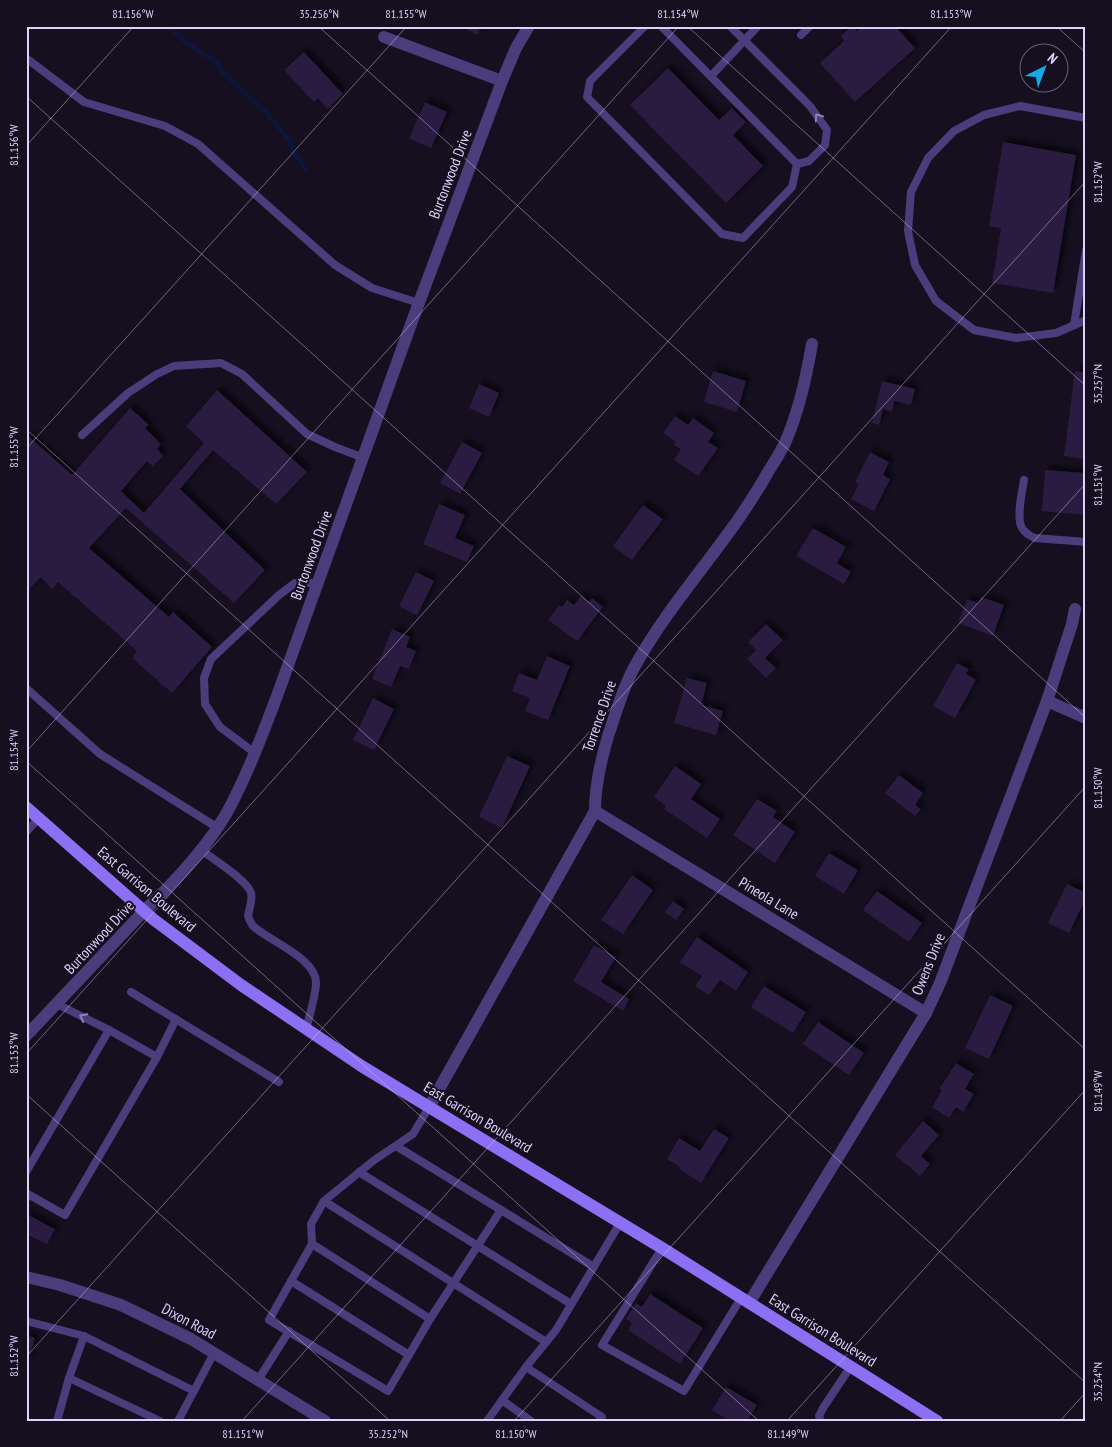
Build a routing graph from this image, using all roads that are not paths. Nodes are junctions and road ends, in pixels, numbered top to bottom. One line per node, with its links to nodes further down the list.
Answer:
1 (529, 26): 12 (street, Burtonwood Drive)
2 (645, 26): 14 (lane)
3 (661, 26): 11 (lane)
4 (730, 26): 9 (lane)
5 (758, 26): 9 (lane)
6 (810, 26): 7 (lane)
7 (801, 34)
8 (384, 37): 12 (street)
9 (745, 40): 11 (lane); 14 (lane, one-way to 9)
10 (28, 62): 16 (lane)
11 (711, 76): 14 (lane)
12 (502, 81): 16 (street, Burtonwood Drive)
13 (1086, 118): 18 (lane)
14 (797, 164)
15 (1086, 250): 18 (lane)
16 (419, 303): 21 (street, Burtonwood Drive)
17 (1086, 320): 18 (lane)
18 (1074, 325)
19 (812, 344): 31 (street, Torrence Drive)
20 (82, 435): 21 (lane)
21 (364, 458): 24 (street, Burtonwood Drive)
22 (1024, 480): 23 (lane)
23 (1086, 542)
24 (318, 583): 29 (street, Burtonwood Drive); 29 (lane)
25 (1075, 609): 27 (street, Owens Drive)
26 (26, 688): 33 (lane)
27 (1047, 701): 28 (street); 39 (street, Owens Drive)
28 (1086, 718)
29 (255, 754): 33 (street, Burtonwood Drive)
30 (26, 807): 32 (main road, East Garrison Boulevard)
31 (595, 811): 39 (street, Pineola Lane); 46 (street, Torrence Drive)
32 (39, 818): 34 (lane); 36 (main road, East Garrison Boulevard)
33 (218, 828): 35 (street, Burtonwood Drive)
34 (26, 832)
35 (201, 850): 36 (street, Burtonwood Drive); 41 (lane)
36 (144, 912): 38 (street, Burtonwood Drive); 41 (main road, East Garrison Boulevard)
37 (131, 992): 40 (lane)
38 (57, 1004): 42 (lane, one-way to 38); 43 (street, Burtonwood Drive)
39 (926, 1013): 61 (street, Owens Drive)
40 (176, 1019): 44 (lane); 45 (lane)
41 (306, 1029): 46 (main road, East Garrison Boulevard)
42 (109, 1030): 44 (lane); 48 (lane)
43 (27, 1034)
44 (157, 1057): 50 (lane)
45 (279, 1082)
46 (429, 1107): 47 (lane); 53 (main road, East Garrison Boulevard)
47 (396, 1146): 49 (lane); 52 (lane)
48 (26, 1172)
49 (359, 1172): 51 (lane); 55 (lane)
50 (26, 1194)
51 (324, 1201): 54 (lane); 60 (lane)
52 (501, 1210): 55 (lane); 57 (lane)
53 (620, 1223): 56 (main road, East Garrison Boulevard); 57 (lane)
54 (312, 1244): 59 (lane); 63 (lane)
55 (478, 1246): 60 (lane); 62 (lane)
56 (662, 1248): 61 (main road, East Garrison Boulevard); 61 (lane)
57 (594, 1267): 62 (lane)
58 (26, 1277): 68 (street, Dixon Road)
59 (291, 1281): 65 (lane); 69 (lane)
60 (453, 1282): 63 (lane); 67 (lane)
61 (745, 1300): 70 (main road, East Garrison Boulevard)
62 (571, 1304): 67 (lane)
63 (430, 1319): 69 (lane)
64 (26, 1321): 66 (lane)
65 (289, 1331): 69 (lane); 73 (lane)
66 (84, 1336): 72 (lane); 74 (lane)
67 (546, 1342): 71 (lane)
68 (214, 1353): 73 (street, Dixon Road); 74 (lane)
69 (409, 1355)
70 (850, 1366): 83 (lane); 84 (main road, East Garrison Boulevard)
71 (526, 1367): 75 (lane); 82 (lane)
72 (69, 1378): 76 (lane); 77 (lane)
73 (258, 1380): 79 (street, Dixon Road)
74 (194, 1391): 78 (lane)
75 (502, 1400): 80 (lane); 81 (lane)
76 (57, 1421)
77 (160, 1421)
78 (178, 1421)
79 (325, 1421)
80 (487, 1421)
81 (531, 1421)
82 (599, 1421)
83 (822, 1421)
84 (937, 1421)

